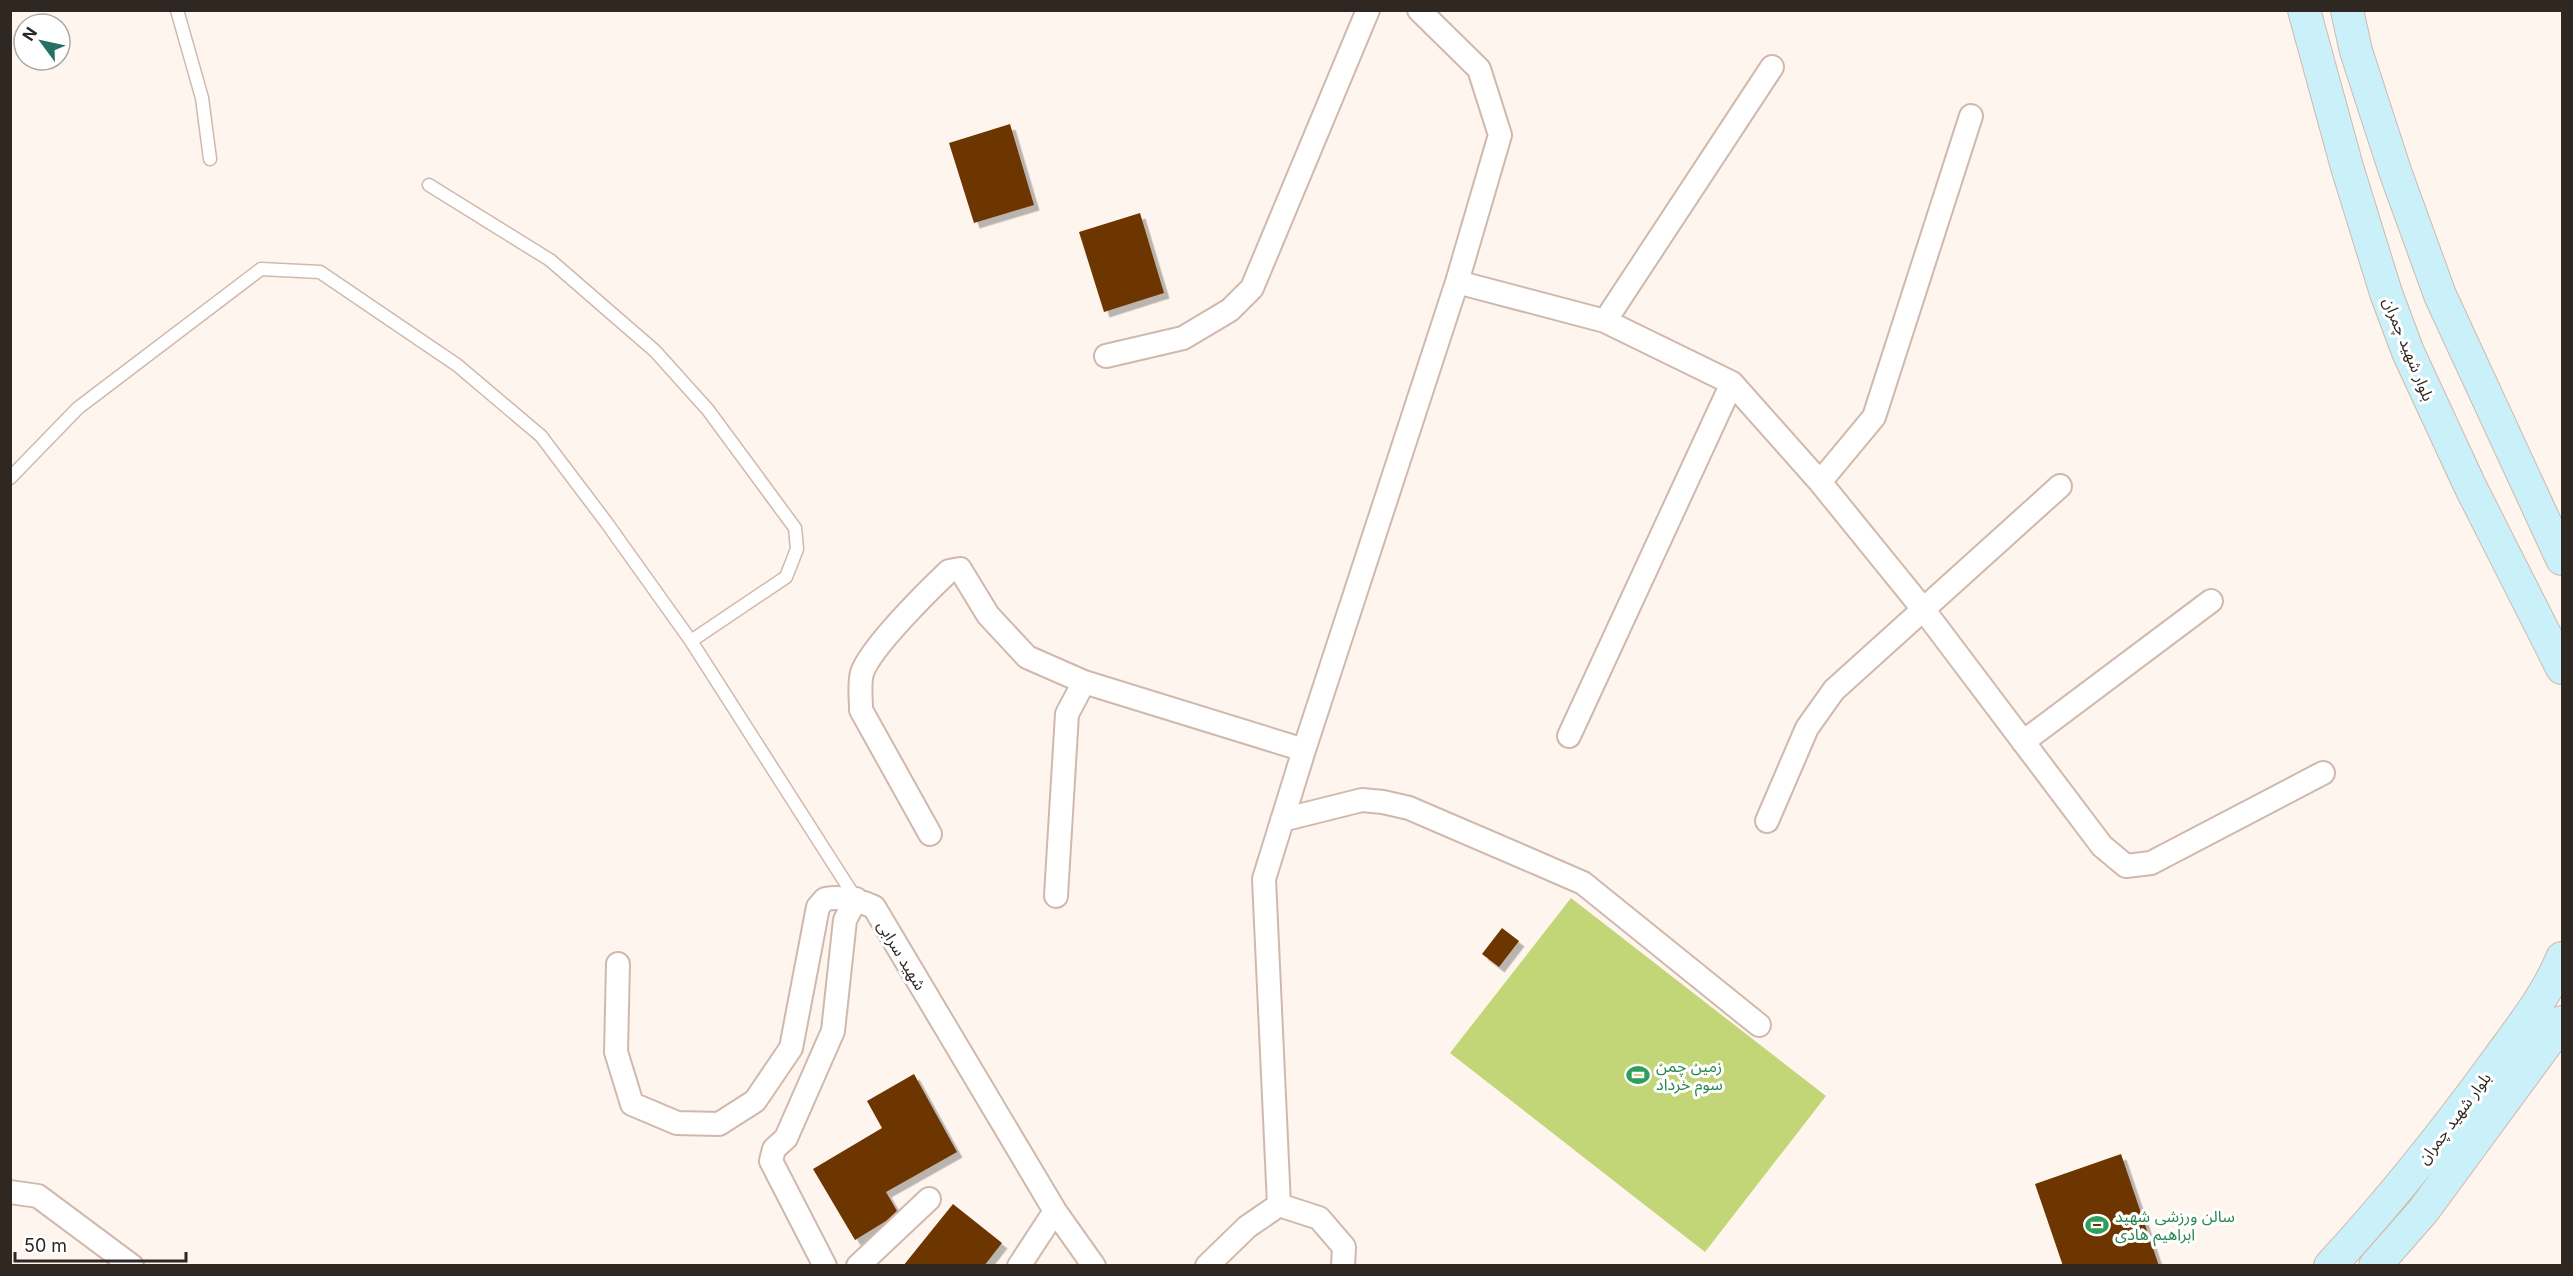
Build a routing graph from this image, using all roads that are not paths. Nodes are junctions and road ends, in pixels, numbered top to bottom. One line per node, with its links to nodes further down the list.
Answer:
1 (177, 10): 8 (lane)
2 (1368, 10): 12 (street)
3 (1419, 10): 10 (street)
4 (2304, 10): 21 (main road, بلوار شهید چمران)
5 (2347, 10): 17 (main road)
6 (1772, 67): 11 (street)
7 (1971, 116): 15 (street)
8 (210, 159)
9 (429, 185): 20 (lane)
10 (1457, 282): 11 (street); 25 (street)
11 (1605, 321): 13 (street)
12 (1106, 356)
13 (1732, 383): 15 (street); 23 (street)
14 (10, 478): 20 (lane)
15 (1820, 482): 19 (street)
16 (2060, 486): 19 (street)
17 (2562, 559)
18 (2211, 601): 24 (street)
19 (1923, 609): 24 (street); 28 (street)
20 (691, 641): 31 (lane)
21 (2562, 668)
22 (1084, 682): 25 (street); 29 (street); 30 (street)
23 (1569, 736)
24 (2024, 742): 26 (street)
25 (1304, 750): 27 (street)
26 (2323, 773)
27 (1282, 820): 35 (street); 38 (street)
28 (1767, 821)
29 (930, 834)
30 (1056, 896)
31 (856, 899): 33 (street); 39 (street, شهید سرابی); 41 (street)
32 (2562, 958): 47 (main road, بلوار شهید چمران)
33 (618, 964)
34 (2562, 1022): 48 (main road, بلوار شهید چمران)
35 (1760, 1025)
36 (10, 1192): 40 (street)
37 (929, 1199): 42 (street)
38 (1279, 1205): 45 (street); 46 (street)
39 (1055, 1211): 43 (street); 44 (street, شهید سرابی)
40 (132, 1266)
41 (825, 1266)
42 (858, 1266)
43 (1019, 1266)
44 (1094, 1266)
45 (1207, 1266)
46 (1343, 1266)
47 (2330, 1266)
48 (2375, 1266)

